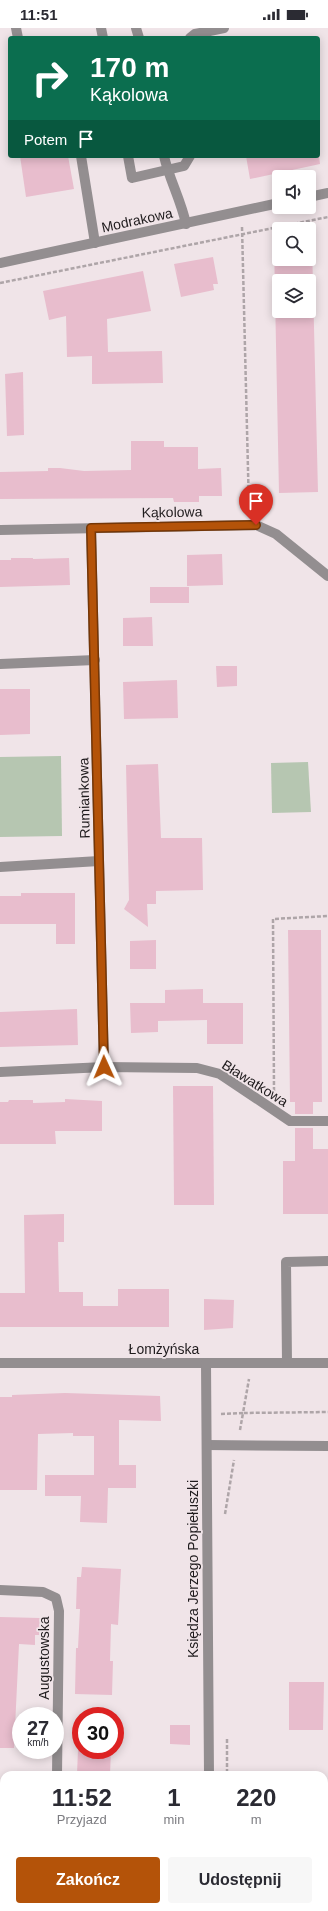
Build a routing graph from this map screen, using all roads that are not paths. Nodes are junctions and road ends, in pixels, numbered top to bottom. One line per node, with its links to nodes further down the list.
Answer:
1 (224, 28): 2 (street)
2 (192, 36)
3 (81, 158): 12 (street)
4 (128, 158): 7 (street)
5 (164, 158): 7 (street)
6 (189, 158): 7 (street)
7 (167, 171): 11 (street)
8 (328, 193): 9 (street)
9 (316, 196)
10 (272, 204): 11 (street, Modrakowa)
11 (186, 224): 12 (street, Modrakowa)
12 (95, 243): 13 (street, Modrakowa)
13 (0, 263)
14 (91, 528): 15 (street, Kąkolowa); 16 (street, Kąkolowa); 17 (street, Rumiankowa)
15 (0, 530)
16 (328, 576)
17 (95, 660): 18 (street); 19 (street, Rumiankowa)
18 (0, 664)
19 (99, 861): 20 (street); 21 (street, Rumiankowa)
20 (0, 867)
21 (104, 1067): 22 (street, Bławatkowa); 23 (street, Bławatkowa)
22 (0, 1072)
23 (328, 1121)
24 (328, 1260): 28 (street)
25 (328, 1362): 28 (street, Łomżyńska)
26 (0, 1363): 27 (street, Łomżyńska)
27 (206, 1363): 28 (street, Łomżyńska); 29 (street, Księdza Jerzego Popiełuszki)
28 (287, 1363)
29 (207, 1445): 30 (street); 33 (street, Księdza Jerzego Popiełuszki)
30 (328, 1446)
31 (0, 1590): 32 (street, Augustowska)
32 (57, 1771)
33 (209, 1771)

